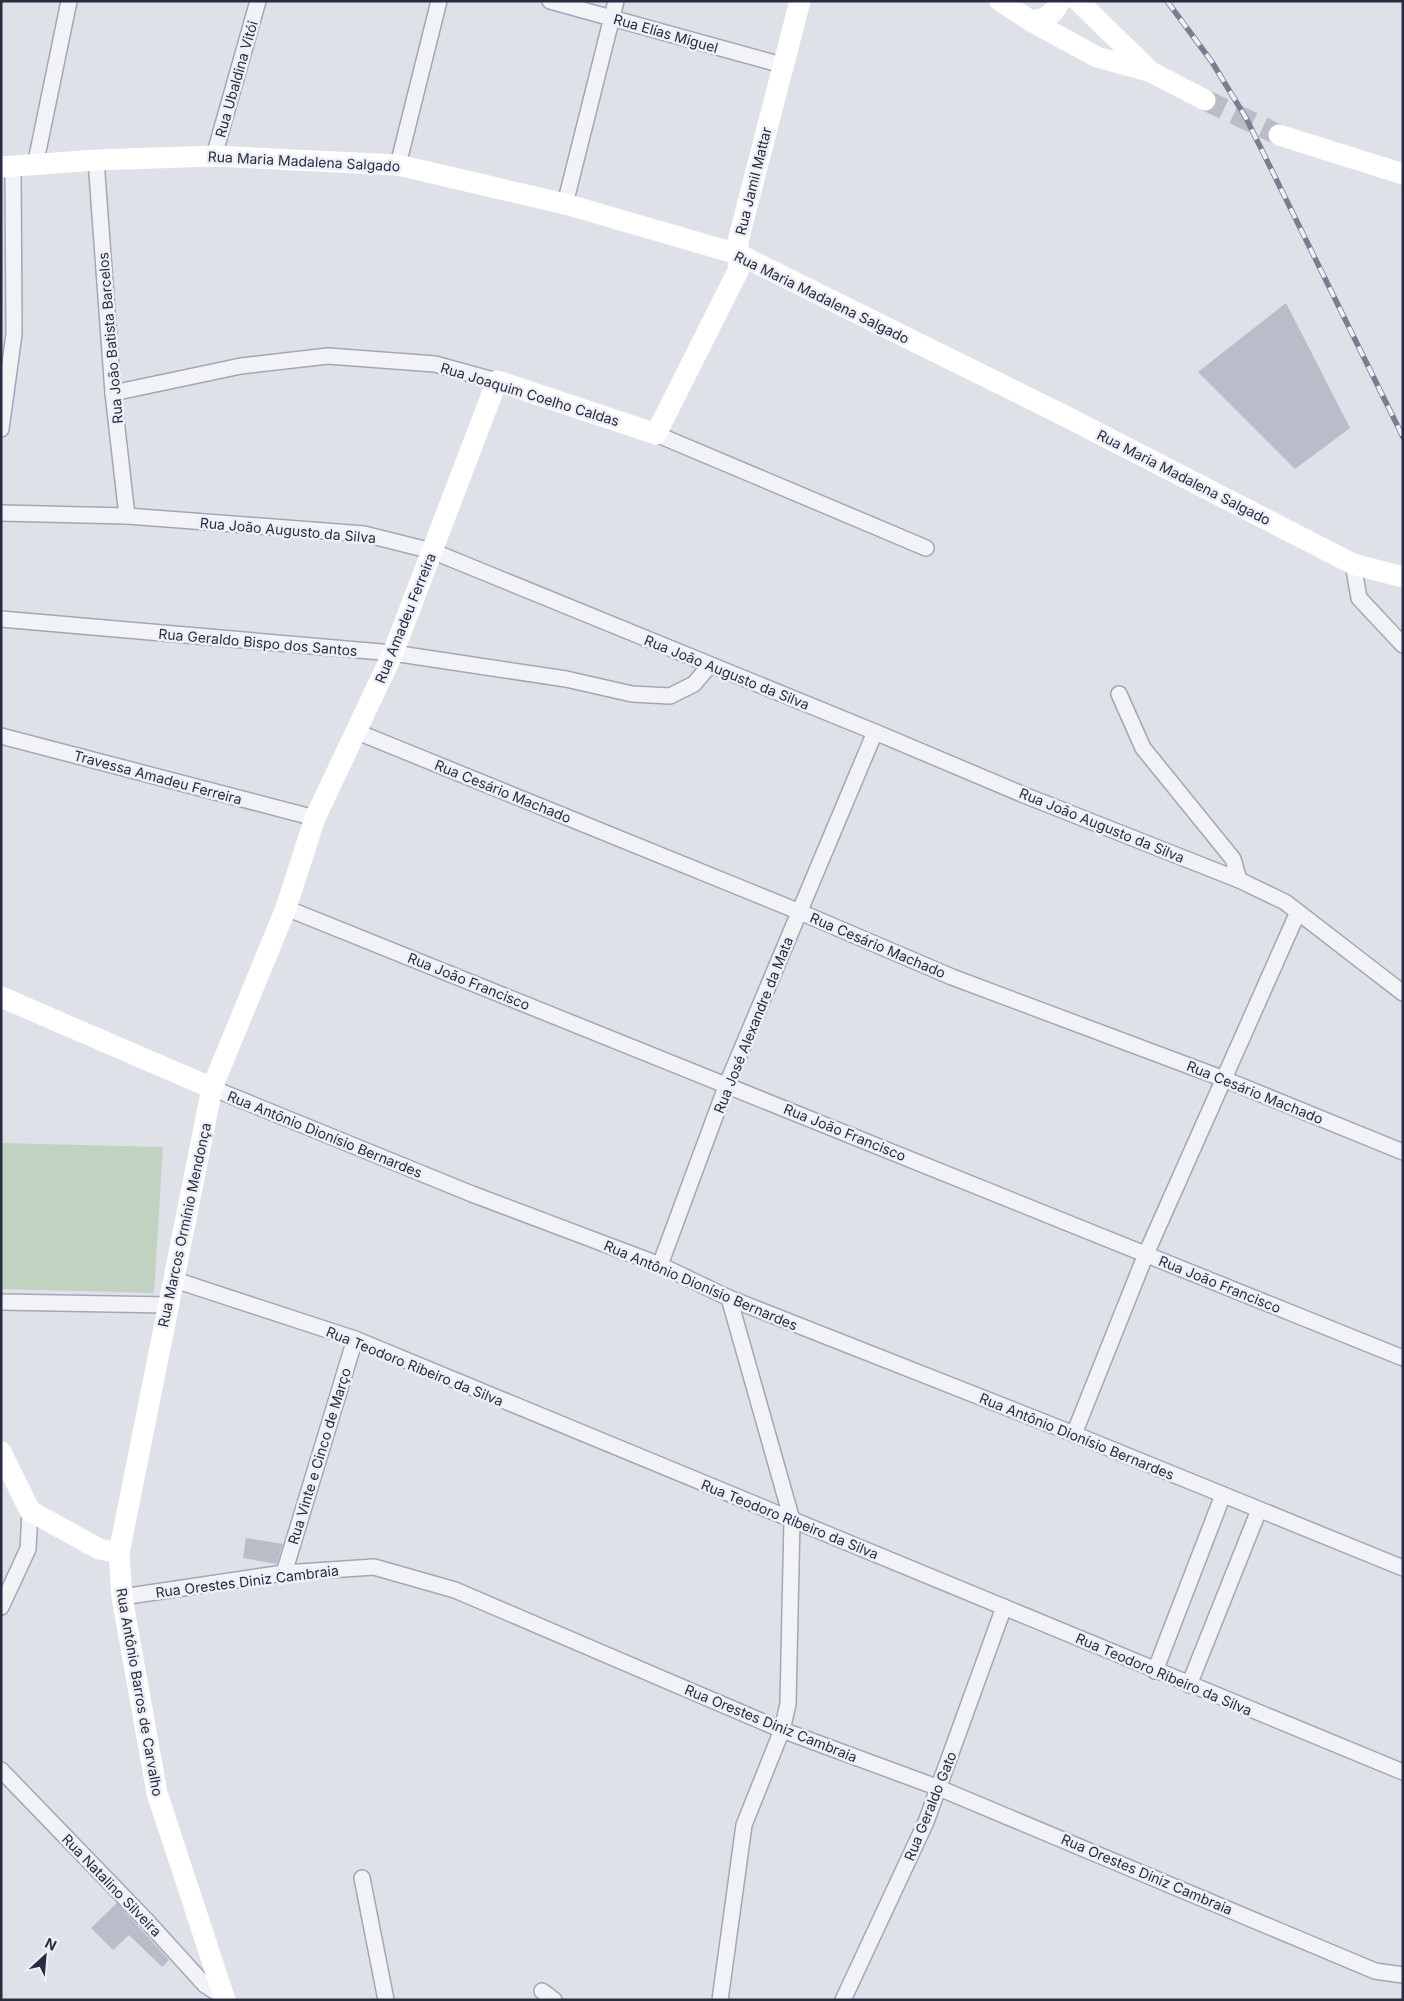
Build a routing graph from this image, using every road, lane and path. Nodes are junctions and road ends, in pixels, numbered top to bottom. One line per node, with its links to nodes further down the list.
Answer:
1 (69, 1): 19 (street)
2 (258, 1): 16 (street, Rua Ubaldina Vitói)
3 (439, 1): 18 (street)
4 (550, 1): 10 (street, Rua Elías Miguel)
5 (616, 1): 10 (street)
6 (800, 1): 12 (street, Rua Jamil Mattar)
7 (1000, 1): 11 (street)
8 (1060, 1): 11 (street)
9 (1078, 1): 13 (street)
10 (611, 17): 12 (street, Rua Elías Miguel); 22 (street)
11 (1031, 21): 13 (street)
12 (782, 65): 23 (street, Rua Jamil Mattar)
13 (1151, 72): 14 (street)
14 (1205, 100)
15 (1279, 135): 21 (street)
16 (214, 156): 17 (street, Rua Maria Madalena Salgado); 18 (street, Rua Maria Madalena Salgado)
17 (96, 160): 19 (street, Rua Maria Madalena Salgado); 25 (street, Rua João Batista Barcelos)
18 (398, 164): 22 (street, Rua Maria Madalena Salgado)
19 (35, 166): 20 (street, Rua Maria Madalena Salgado)
20 (7, 167): 26 (street)
21 (1403, 174)
22 (565, 204): 23 (street, Rua Maria Madalena Salgado)
23 (738, 254): 27 (street, Rua Jamil Mattar); 32 (street, Rua Maria Madalena Salgado)
24 (496, 381): 25 (street, Rua Joaquim Coelho Caldas); 27 (street, Rua Joaquim Coelho Caldas); 31 (street, Rua Amadeu Ferreira)
25 (113, 393): 29 (street, Rua João Batista Barcelos)
26 (1, 429)
27 (656, 434): 30 (street, Rua Joaquim Coelho Caldas)
28 (1, 513): 29 (street, Rua João Augusto da Silva)
29 (128, 516): 31 (street, Rua João Augusto da Silva)
30 (926, 548)
31 (432, 551): 36 (street, Rua Amadeu Ferreira); 37 (street, Rua João Augusto da Silva)
32 (1353, 564): 33 (street, Rua Maria Madalena Salgado); 35 (street)
33 (1403, 578)
34 (1, 619): 36 (street, Rua Geraldo Bispo dos Santos)
35 (1403, 645)
36 (393, 653): 37 (street, Rua Geraldo Bispo dos Santos); 39 (street, Rua Amadeu Ferreira)
37 (710, 665): 40 (street, Rua João Augusto da Silva)
38 (1119, 694): 43 (street)
39 (355, 731): 42 (street, Rua Amadeu Ferreira); 45 (street, Rua Cesário Machado)
40 (876, 732): 43 (street, Rua João Augusto da Silva); 45 (street, Rua José Alexandre da Mata)
41 (1, 736): 42 (street, Travessa Amadeu Ferreira)
42 (315, 818): 44 (street, Rua Amadeu Ferreira)
43 (1239, 880): 46 (street, Rua João Augusto da Silva)
44 (286, 908): 50 (street, Rua João Francisco); 51 (street, Rua Marcos Ormínio Mendonça)
45 (800, 912): 49 (street, Rua Cesário Machado); 50 (street, Rua José Alexandre da Mata)
46 (1298, 912): 47 (street, Rua João Augusto da Silva); 49 (street)
47 (1403, 992)
48 (1, 997): 51 (street, Rua Antônio Dionísio Bernardes)
49 (1224, 1079): 52 (street, Rua Cesário Machado); 53 (street)
50 (727, 1084): 53 (street, Rua João Francisco); 54 (street, Rua José Alexandre da Mata)
51 (212, 1088): 54 (street, Rua Antônio Dionísio Bernardes); 55 (street, Rua Marcos Ormínio Mendonça)
52 (1403, 1152)
53 (1146, 1254): 60 (street, Rua João Francisco); 61 (street)
54 (660, 1266): 56 (street, Rua Antônio Dionísio Bernardes)
55 (172, 1278): 58 (street, Rua Marcos Ormínio Mendonça); 59 (street, Rua Teodoro Ribeiro da Silva)
56 (730, 1298): 61 (street, Rua Antônio Dionísio Bernardes); 66 (street)
57 (1, 1302): 58 (street)
58 (168, 1305): 67 (street, Rua Marcos Ormínio Mendonça)
59 (355, 1339): 66 (street, Rua Teodoro Ribeiro da Silva); 69 (street, Rua Vinte e Cinco de Março)
60 (1403, 1358)
61 (1074, 1434): 63 (street, Rua Antônio Dionísio Bernardes)
62 (1, 1452): 65 (street)
63 (1223, 1495): 64 (street, Rua Antônio Dionísio Bernardes); 73 (street)
64 (1259, 1510): 68 (street, Rua Antônio Dionísio Bernardes); 74 (street)
65 (30, 1512): 67 (street); 71 (street)
66 (792, 1520): 72 (street, Rua Teodoro Ribeiro da Silva); 75 (street)
67 (119, 1553): 70 (street, Rua Antônio Barros de Carvalho)
68 (1403, 1568)
69 (284, 1574): 70 (street, Rua Orestes Diniz Cambraia); 75 (street, Rua Orestes Diniz Cambraia)
70 (122, 1597): 81 (street, Rua Antônio Barros de Carvalho)
71 (1, 1607)
72 (1004, 1607): 73 (street, Rua Teodoro Ribeiro da Silva); 78 (street, Rua Geraldo Gato)
73 (1155, 1671): 74 (street, Rua Teodoro Ribeiro da Silva)
74 (1189, 1685): 77 (street, Rua Teodoro Ribeiro da Silva)
75 (782, 1730): 78 (street, Rua Orestes Diniz Cambraia); 83 (street)
76 (1, 1770): 81 (street, Rua Natalino Silveira)
77 (1403, 1772)
78 (939, 1788): 80 (street, Rua Orestes Diniz Cambraia); 84 (street, Rua Geraldo Gato)
79 (362, 1878): 82 (street)
80 (1403, 1975)
81 (225, 1999)
82 (386, 2000)
83 (720, 2000)
84 (843, 2000)

